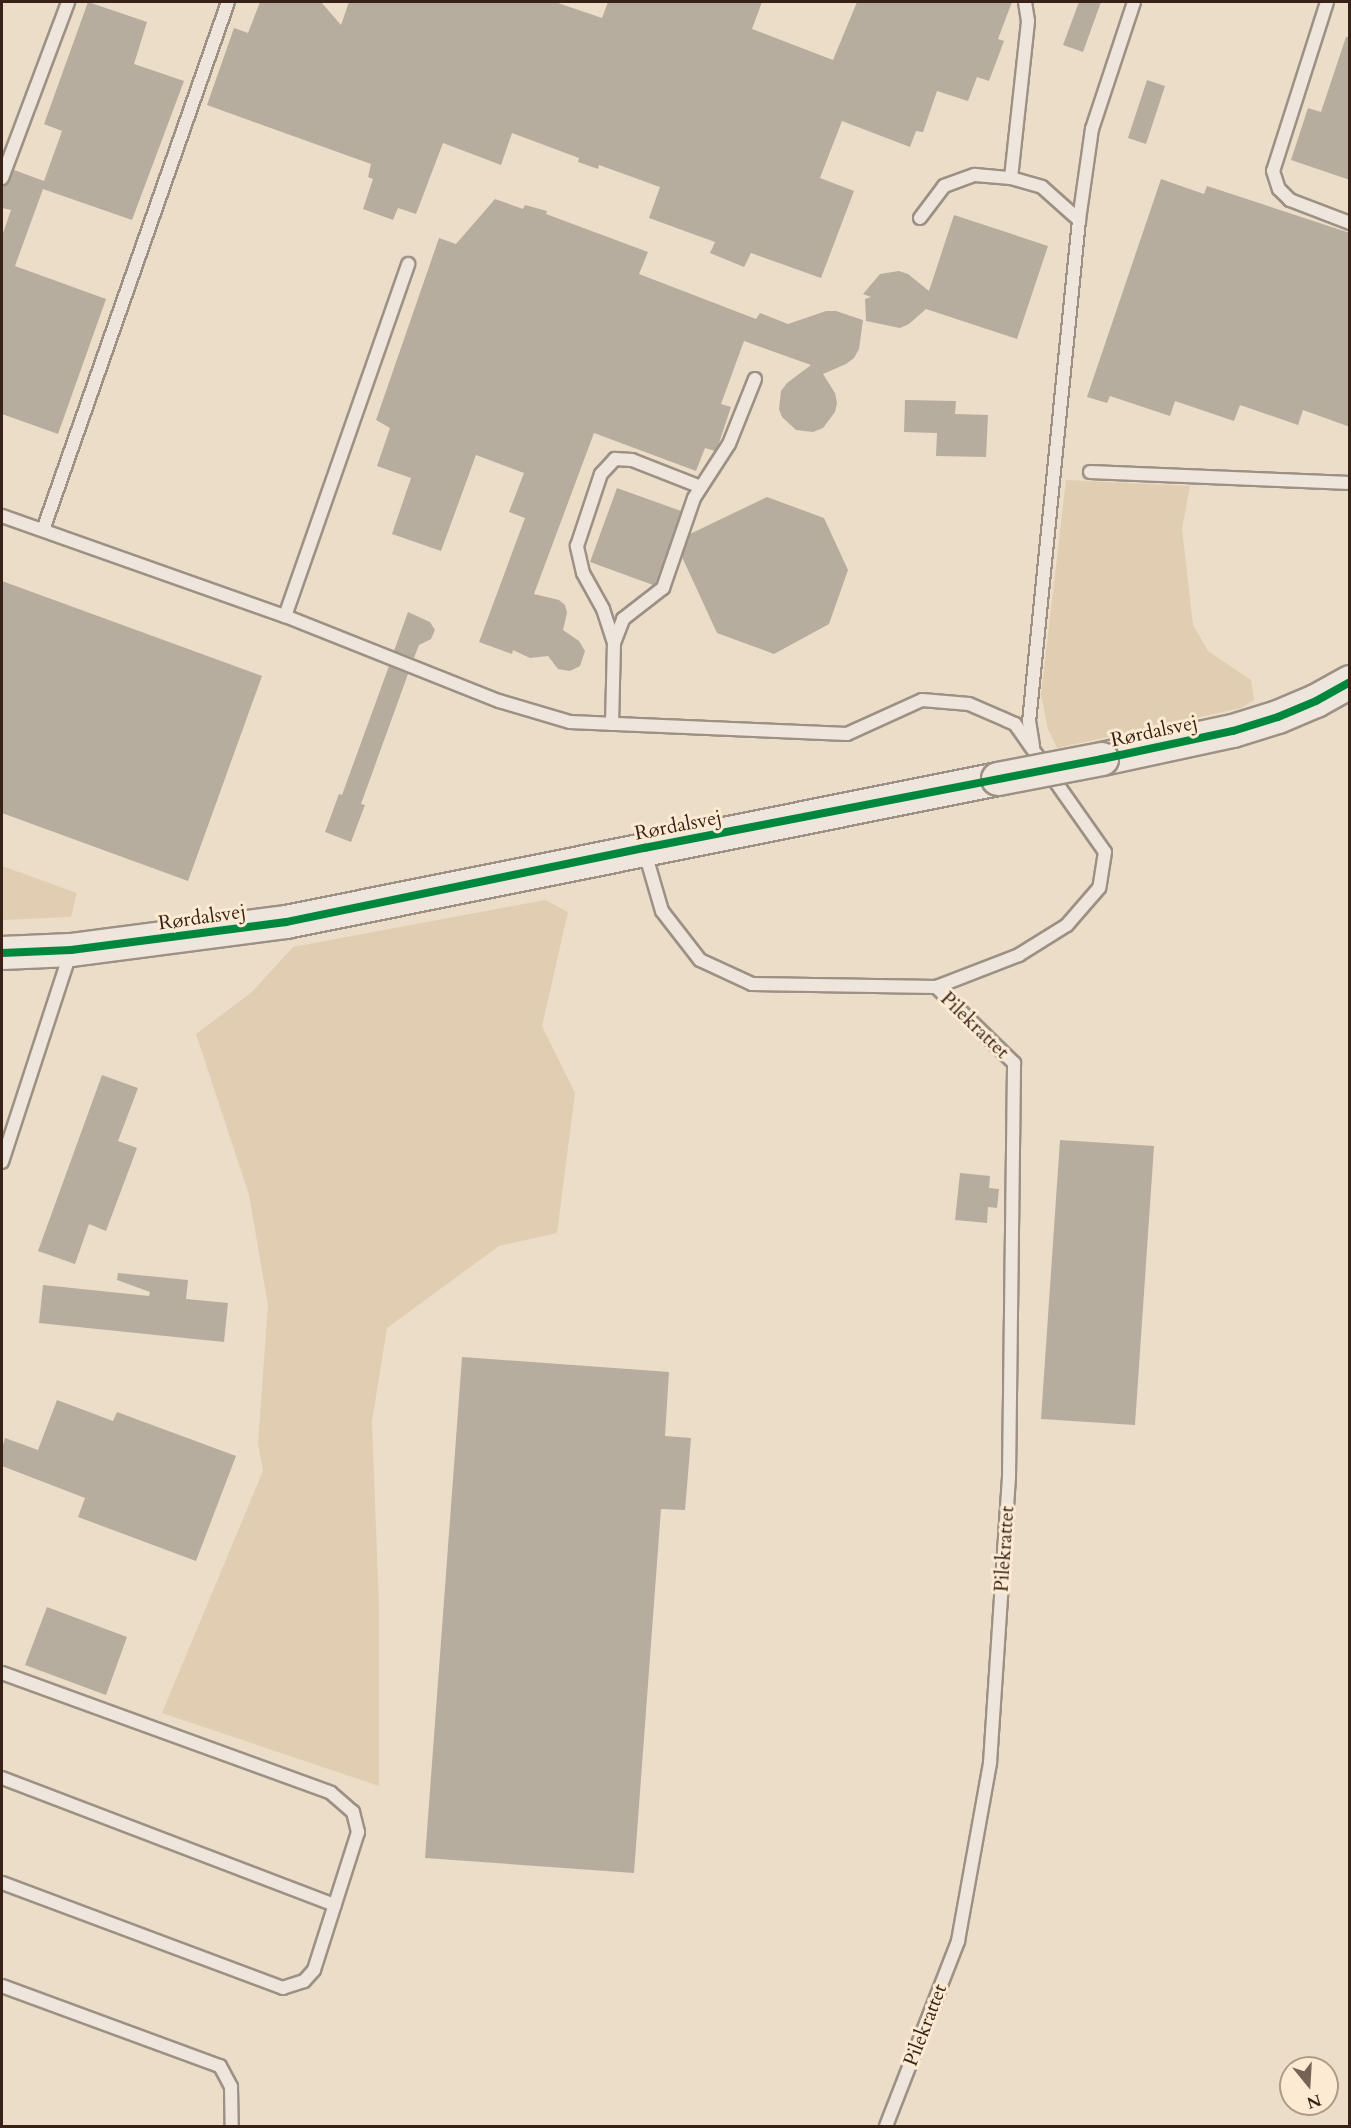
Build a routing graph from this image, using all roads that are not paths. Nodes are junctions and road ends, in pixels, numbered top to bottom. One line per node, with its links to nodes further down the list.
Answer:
1 (68, 2): 6 (lane)
2 (228, 2): 17 (lane)
3 (1025, 2): 7 (lane)
4 (1134, 2): 9 (lane)
5 (1327, 2): 10 (lane)
6 (2, 178)
7 (1011, 178): 8 (lane); 9 (lane)
8 (920, 218)
9 (1079, 220): 22 (lane)
10 (1350, 223)
11 (408, 264): 18 (lane)
12 (755, 379): 15 (lane)
13 (1090, 472): 14 (lane)
14 (1350, 483)
15 (701, 487): 19 (lane); 19 (lane)
16 (2, 516): 17 (lane)
17 (43, 530): 18 (lane)
18 (285, 616): 21 (lane)
19 (614, 643): 21 (lane)
20 (1350, 682): 23 (street, Rørdalsvej, bridge)
21 (612, 724): 22 (lane, Pilekrattet)
22 (1033, 750): 26 (lane, Pilekrattet)
23 (644, 848): 24 (street, Rørdalsvej); 26 (lane, Pilekrattet)
24 (71, 950): 25 (street, Rørdalsvej); 27 (lane)
25 (2, 953)
26 (936, 987): 34 (lane, Pilekrattet)
27 (2, 1162)
28 (2, 1673): 31 (lane)
29 (2, 1778): 31 (lane)
30 (2, 1883): 31 (lane)
31 (335, 1905)
32 (2, 1986): 33 (lane)
33 (232, 2127)
34 (886, 2127)

